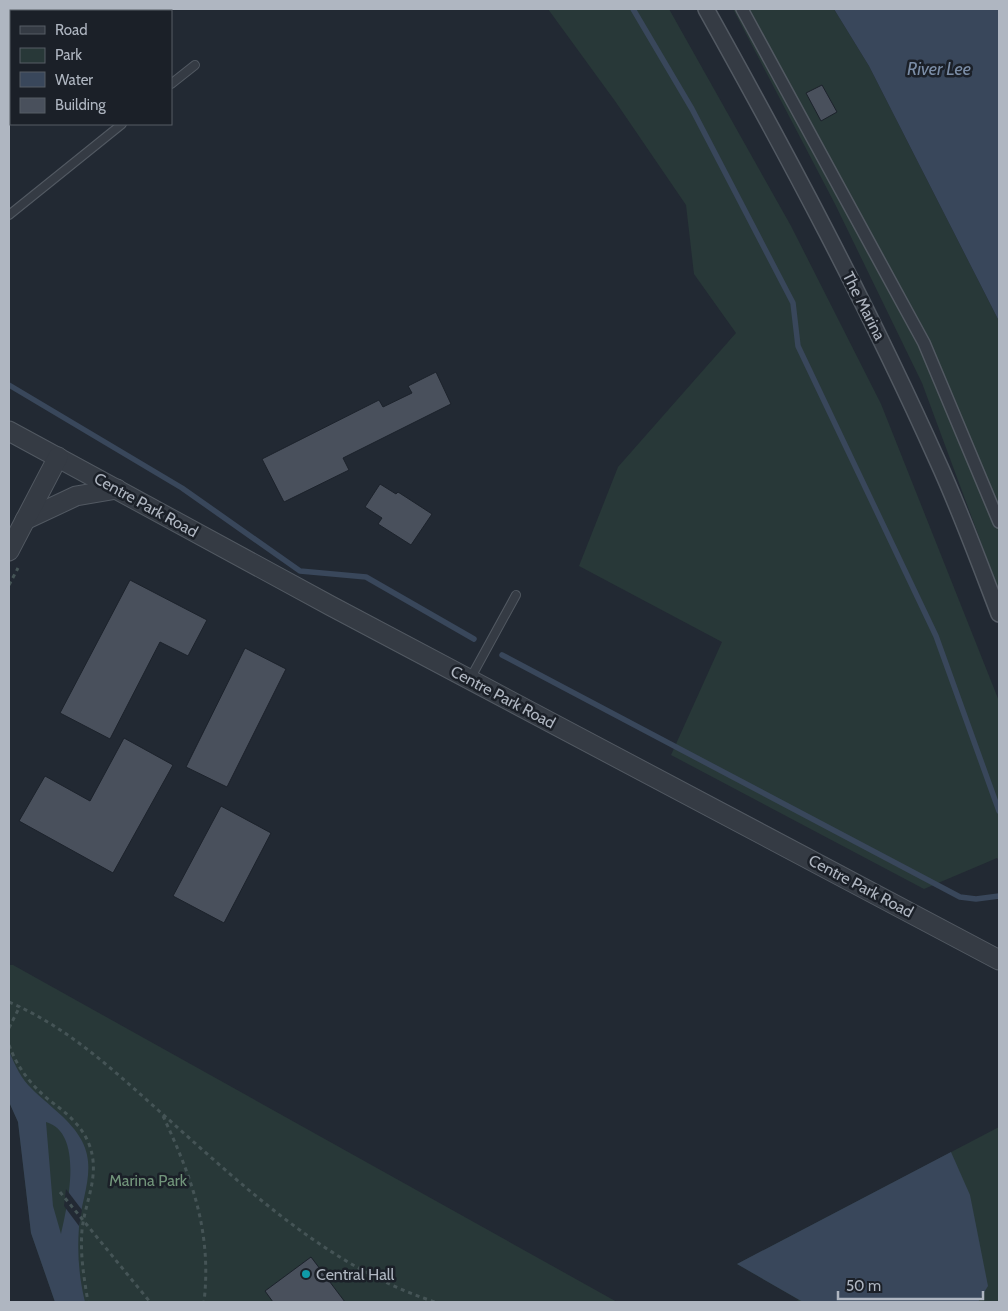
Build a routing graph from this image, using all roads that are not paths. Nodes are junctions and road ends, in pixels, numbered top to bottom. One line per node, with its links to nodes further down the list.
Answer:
1 (706, 9): 14 (street, The Marina)
2 (742, 9): 11 (street, The Marina)
3 (195, 65): 4 (lane)
4 (172, 83)
5 (121, 125): 6 (lane)
6 (9, 215)
7 (9, 431): 8 (street, Centre Park Road)
8 (58, 457): 9 (street, Centre Park Road); 10 (street)
9 (117, 489): 10 (street); 15 (street, Centre Park Road)
10 (25, 520): 12 (street)
11 (999, 522)
12 (15, 556)
13 (516, 595): 15 (lane)
14 (999, 614)
15 (470, 679): 16 (street, Centre Park Road)
16 (999, 960)

